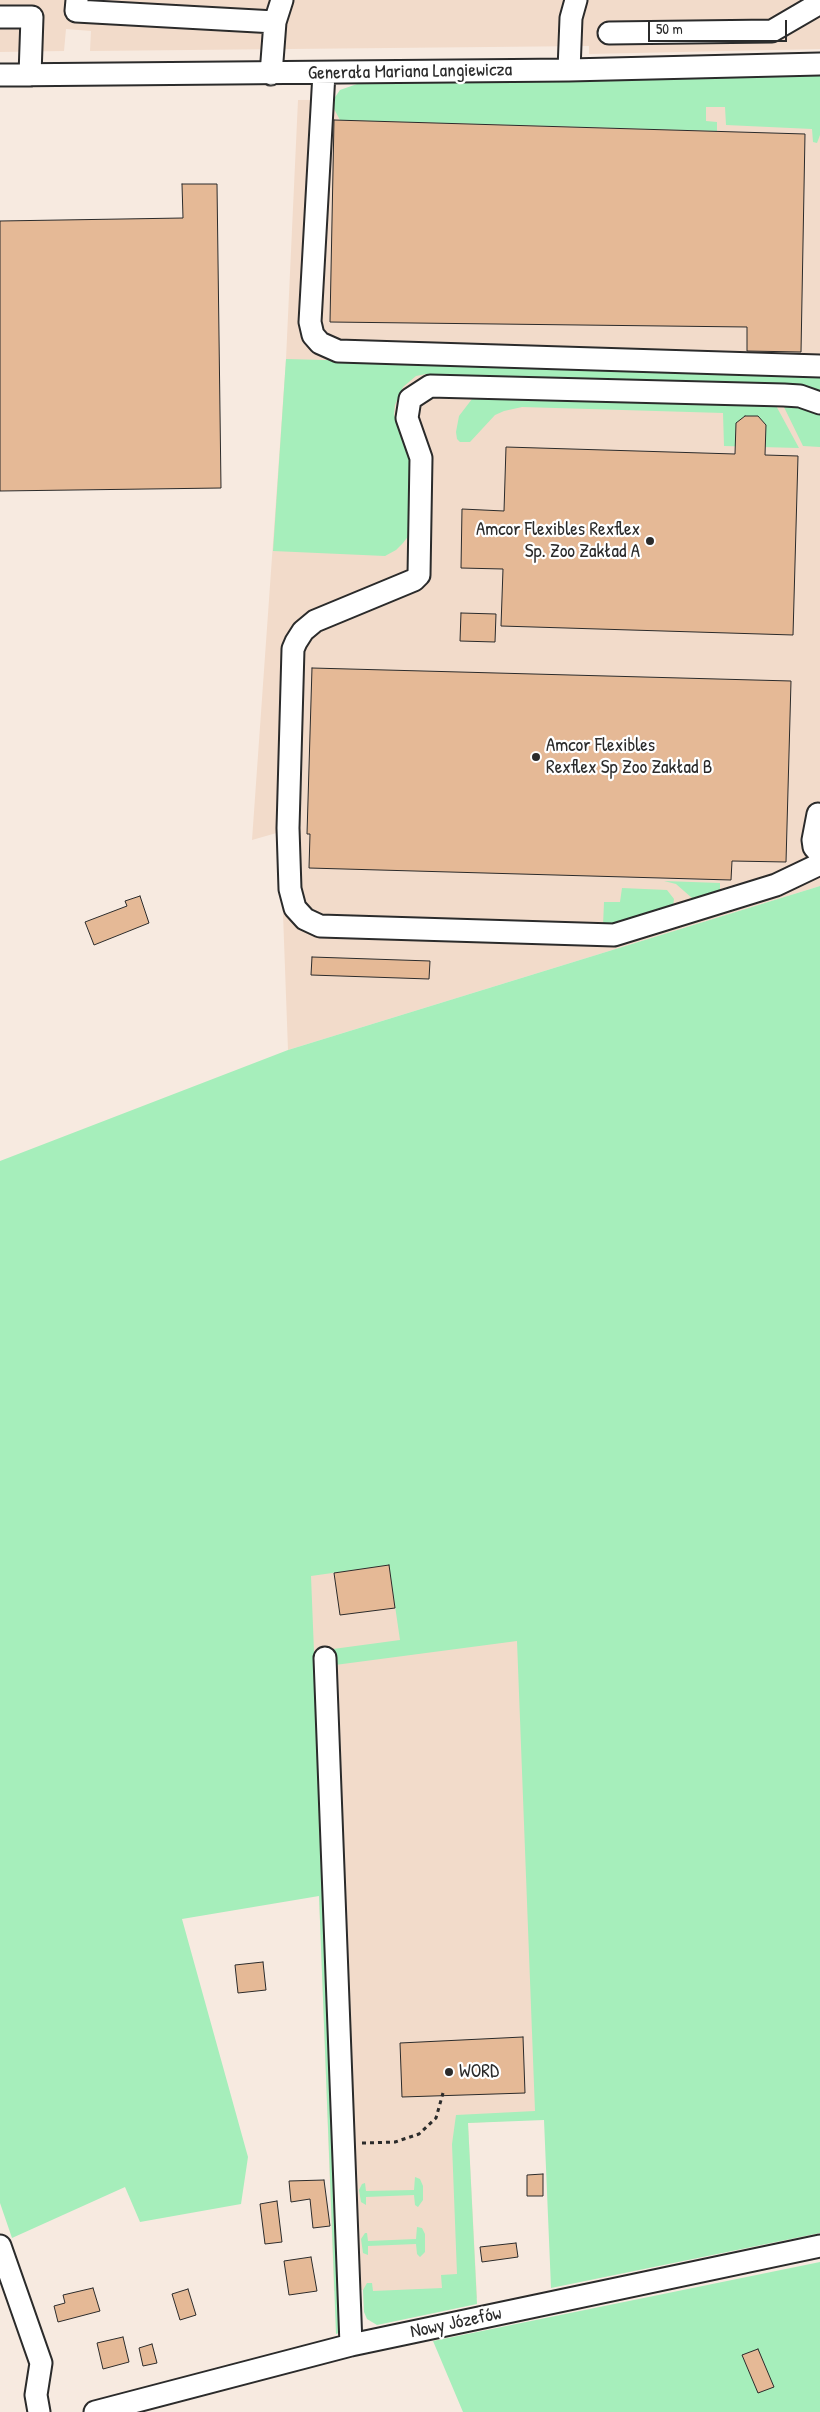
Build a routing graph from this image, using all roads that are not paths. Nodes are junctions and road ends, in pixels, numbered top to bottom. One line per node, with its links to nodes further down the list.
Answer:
1 (77, 0): 6 (street)
2 (282, 0): 6 (street)
3 (576, 0): 9 (street)
4 (820, 3): 7 (street)
5 (0, 17): 13 (street)
6 (275, 22): 11 (street)
7 (609, 33)
8 (820, 64): 9 (street, Generała Mariana Langiewicza)
9 (569, 70): 10 (street, Generała Mariana Langiewicza)
10 (324, 73): 11 (street, Generała Mariana Langiewicza); 14 (street)
11 (271, 74): 13 (street, Generała Mariana Langiewicza)
12 (0, 75): 13 (street, Generała Mariana Langiewicza)
13 (30, 75)
14 (820, 366)
15 (820, 403): 18 (street)
16 (818, 814): 17 (street)
17 (820, 854)
18 (820, 864)
19 (325, 1658): 22 (street)
20 (0, 2246): 23 (street)
21 (820, 2246): 22 (street, Nowy Józefów)
22 (351, 2345): 24 (street, Nowy Józefów)
23 (39, 2412)
24 (95, 2412)

